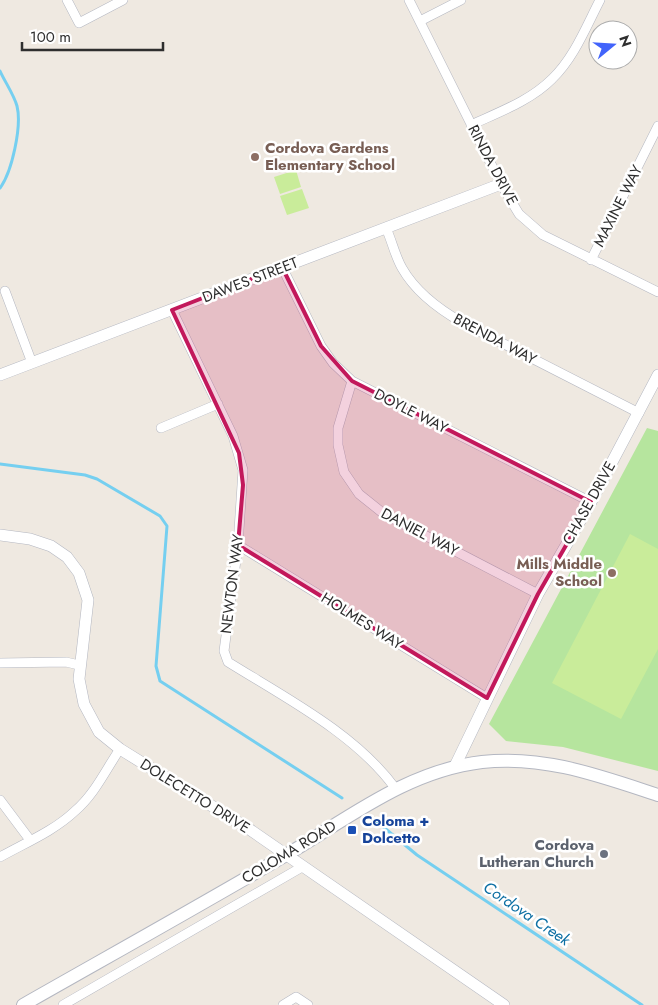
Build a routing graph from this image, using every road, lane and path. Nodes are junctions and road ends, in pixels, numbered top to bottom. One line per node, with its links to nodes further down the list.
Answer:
1 (67, 0): 2 (street)
2 (123, 0)
3 (409, 0): 6 (street, RINDA DRIVE)
4 (460, 0): 6 (street)
5 (600, 0): 7 (street)
6 (420, 21): 7 (street, RINDA DRIVE)
7 (472, 125): 9 (street, RINDA DRIVE)
8 (658, 126): 11 (street, MAXINE WAY)
9 (501, 184): 10 (street, DAWES STREET); 11 (street, RINDA DRIVE)
10 (386, 228): 12 (street, DAWES STREET); 21 (street, BRENDA WAY)
11 (591, 260): 14 (street, RINDA DRIVE)
12 (282, 267): 15 (street, DAWES STREET); 19 (street, DOYLE WAY)
13 (5, 291): 16 (street)
14 (658, 292)
15 (172, 310): 16 (street, DAWES STREET); 20 (street, NEWTON WAY)
16 (32, 363): 18 (street, DAWES STREET)
17 (658, 375): 21 (street, CHASE DRIVE)
18 (0, 376)
19 (352, 381): 23 (street, DOYLE WAY); 26 (street, DANIEL WAY)
20 (218, 404): 22 (street); 25 (street, NEWTON WAY)
21 (639, 413): 23 (street, CHASE DRIVE)
22 (160, 428)
23 (591, 502): 26 (street, CHASE DRIVE)
24 (0, 535): 28 (street, DOLECETTO DRIVE)
25 (238, 545): 29 (street, HOLMES WAY); 32 (street, NEWTON WAY)
26 (538, 594): 29 (street, CHASE DRIVE)
27 (0, 663): 28 (street)
28 (79, 665): 30 (street, DOLECETTO DRIVE)
29 (487, 698): 31 (street, CHASE DRIVE)
30 (120, 748): 35 (street); 36 (street, DOLECETTO DRIVE)
31 (455, 766): 32 (main road, COLOMA ROAD); 33 (main road, COLOMA ROAD)
32 (395, 788): 36 (main road, COLOMA ROAD)
33 (658, 795)
34 (0, 800): 35 (street)
35 (30, 840): 37 (street)
36 (285, 856): 38 (street, DOLECETTO DRIVE); 39 (main road, COLOMA ROAD)
37 (0, 857)
38 (302, 867): 40 (street); 43 (street, DOLECETTO DRIVE)
39 (23, 1005)
40 (63, 1005)
41 (283, 1005): 42 (street)
42 (308, 1005)
43 (504, 1005)

